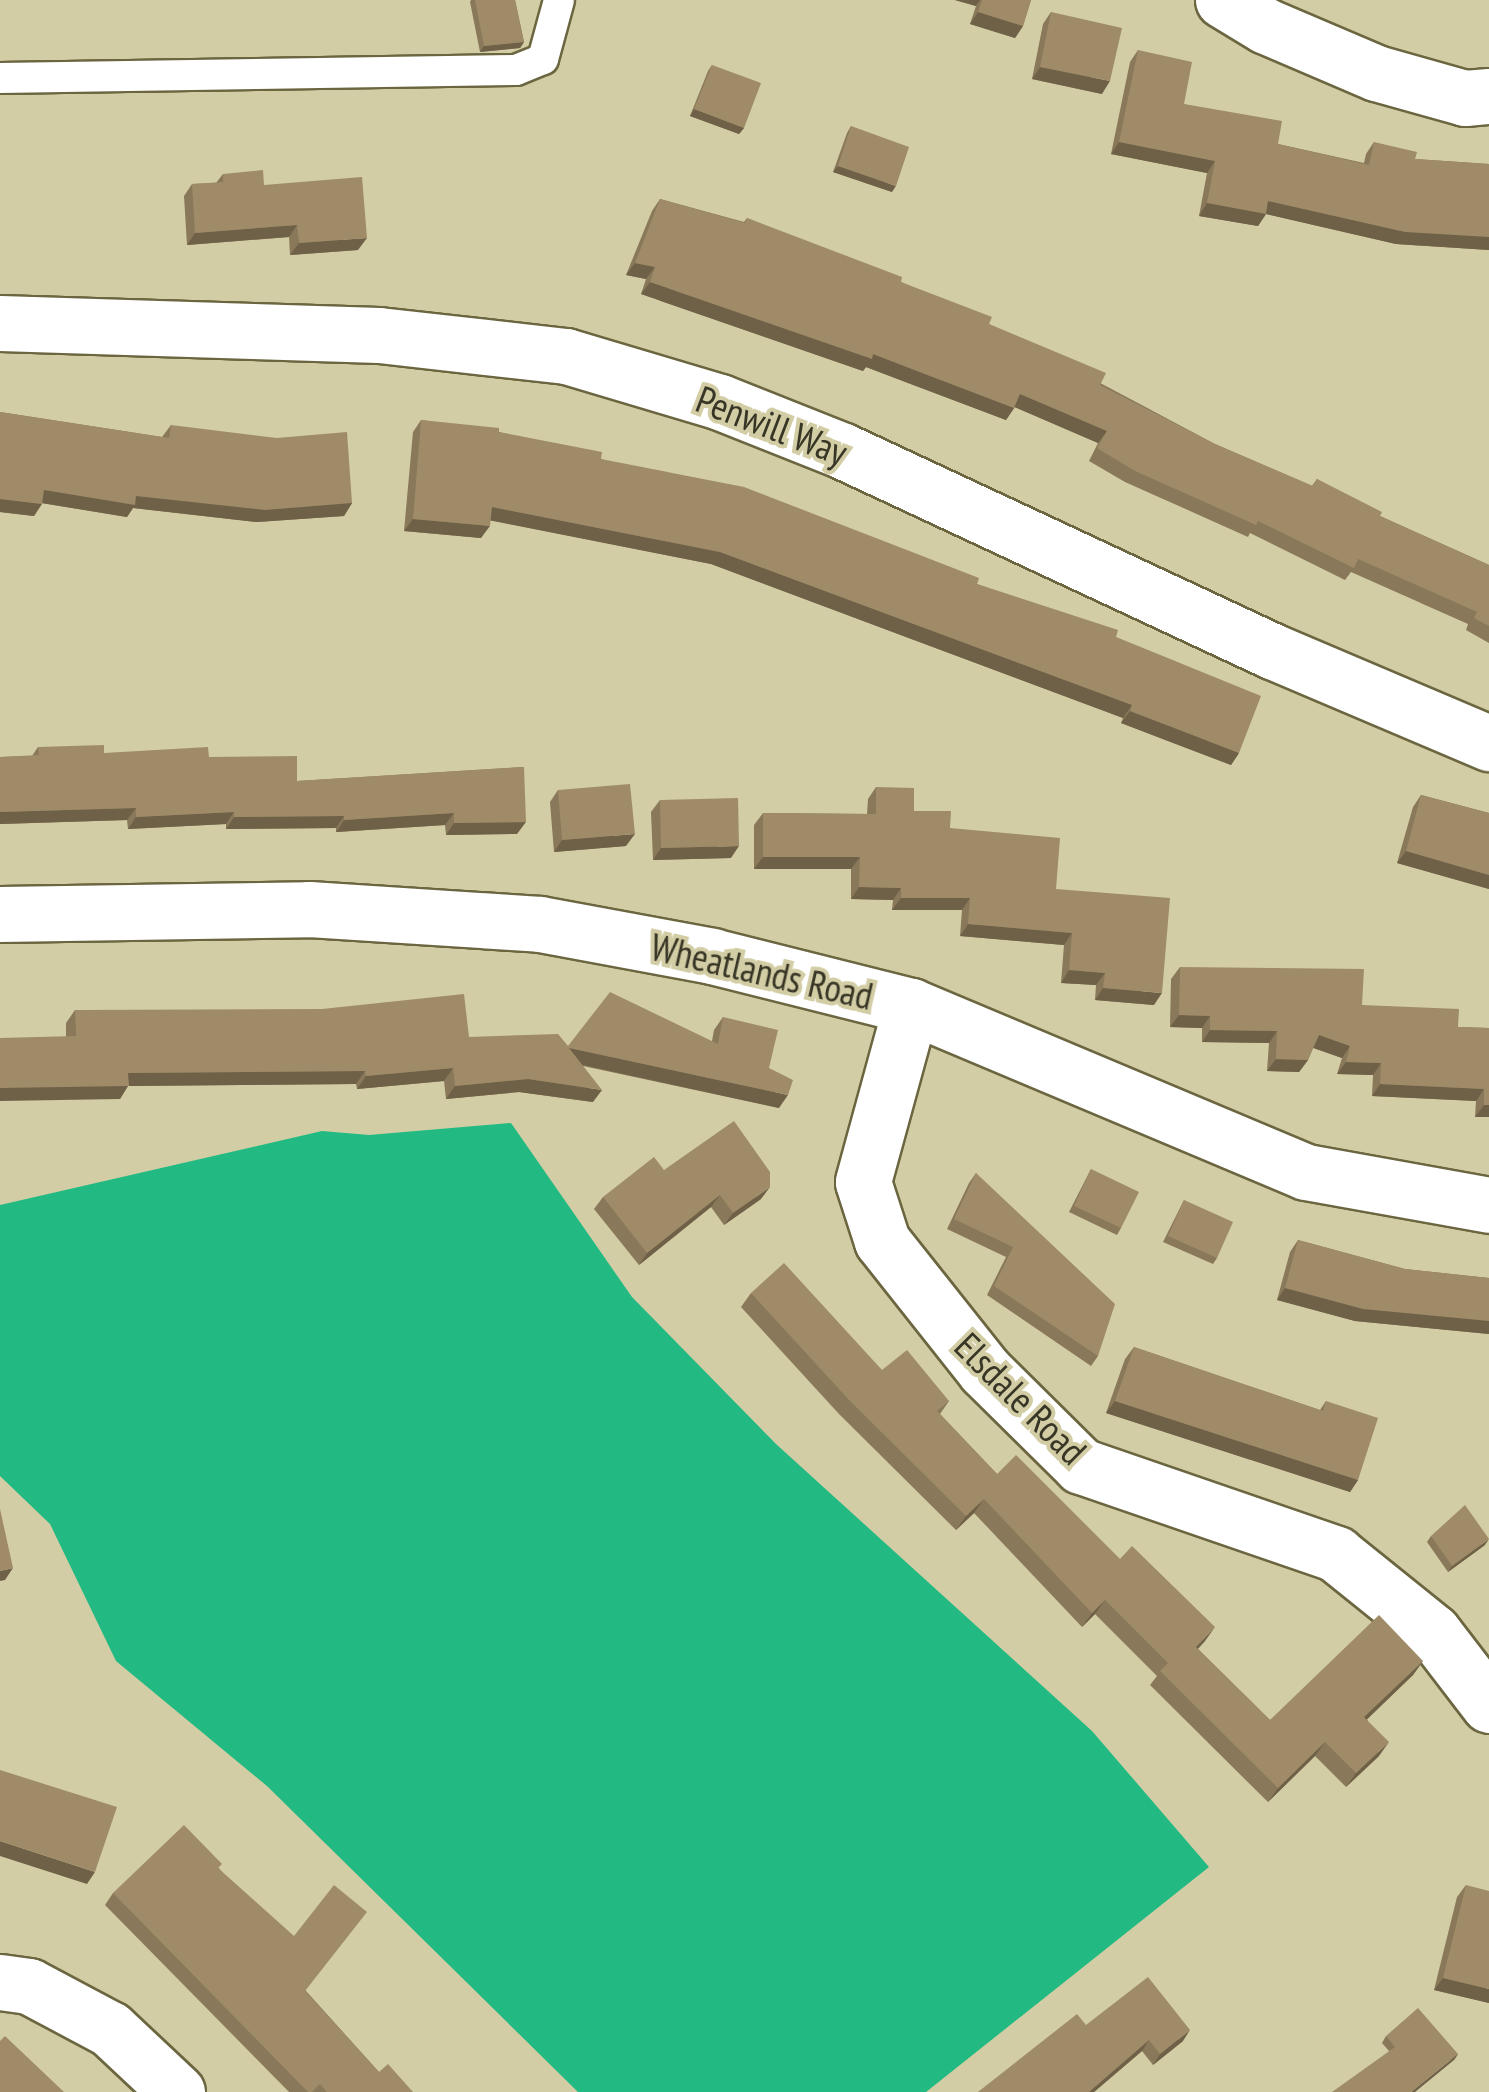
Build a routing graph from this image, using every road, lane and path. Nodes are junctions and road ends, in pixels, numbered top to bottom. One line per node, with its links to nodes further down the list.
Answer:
1 (560, 0): 3 (lane)
2 (1223, 0): 4 (street)
3 (0, 78)
4 (1489, 96)
5 (0, 323): 6 (street, Penwill Way)
6 (1489, 743)
7 (0, 914): 8 (street, Wheatlands Road)
8 (911, 1006): 9 (street, Wheatlands Road); 10 (street, Elsdale Road)
9 (1489, 1206)
10 (1489, 1705)
11 (0, 1982): 12 (street)
12 (177, 2092)

